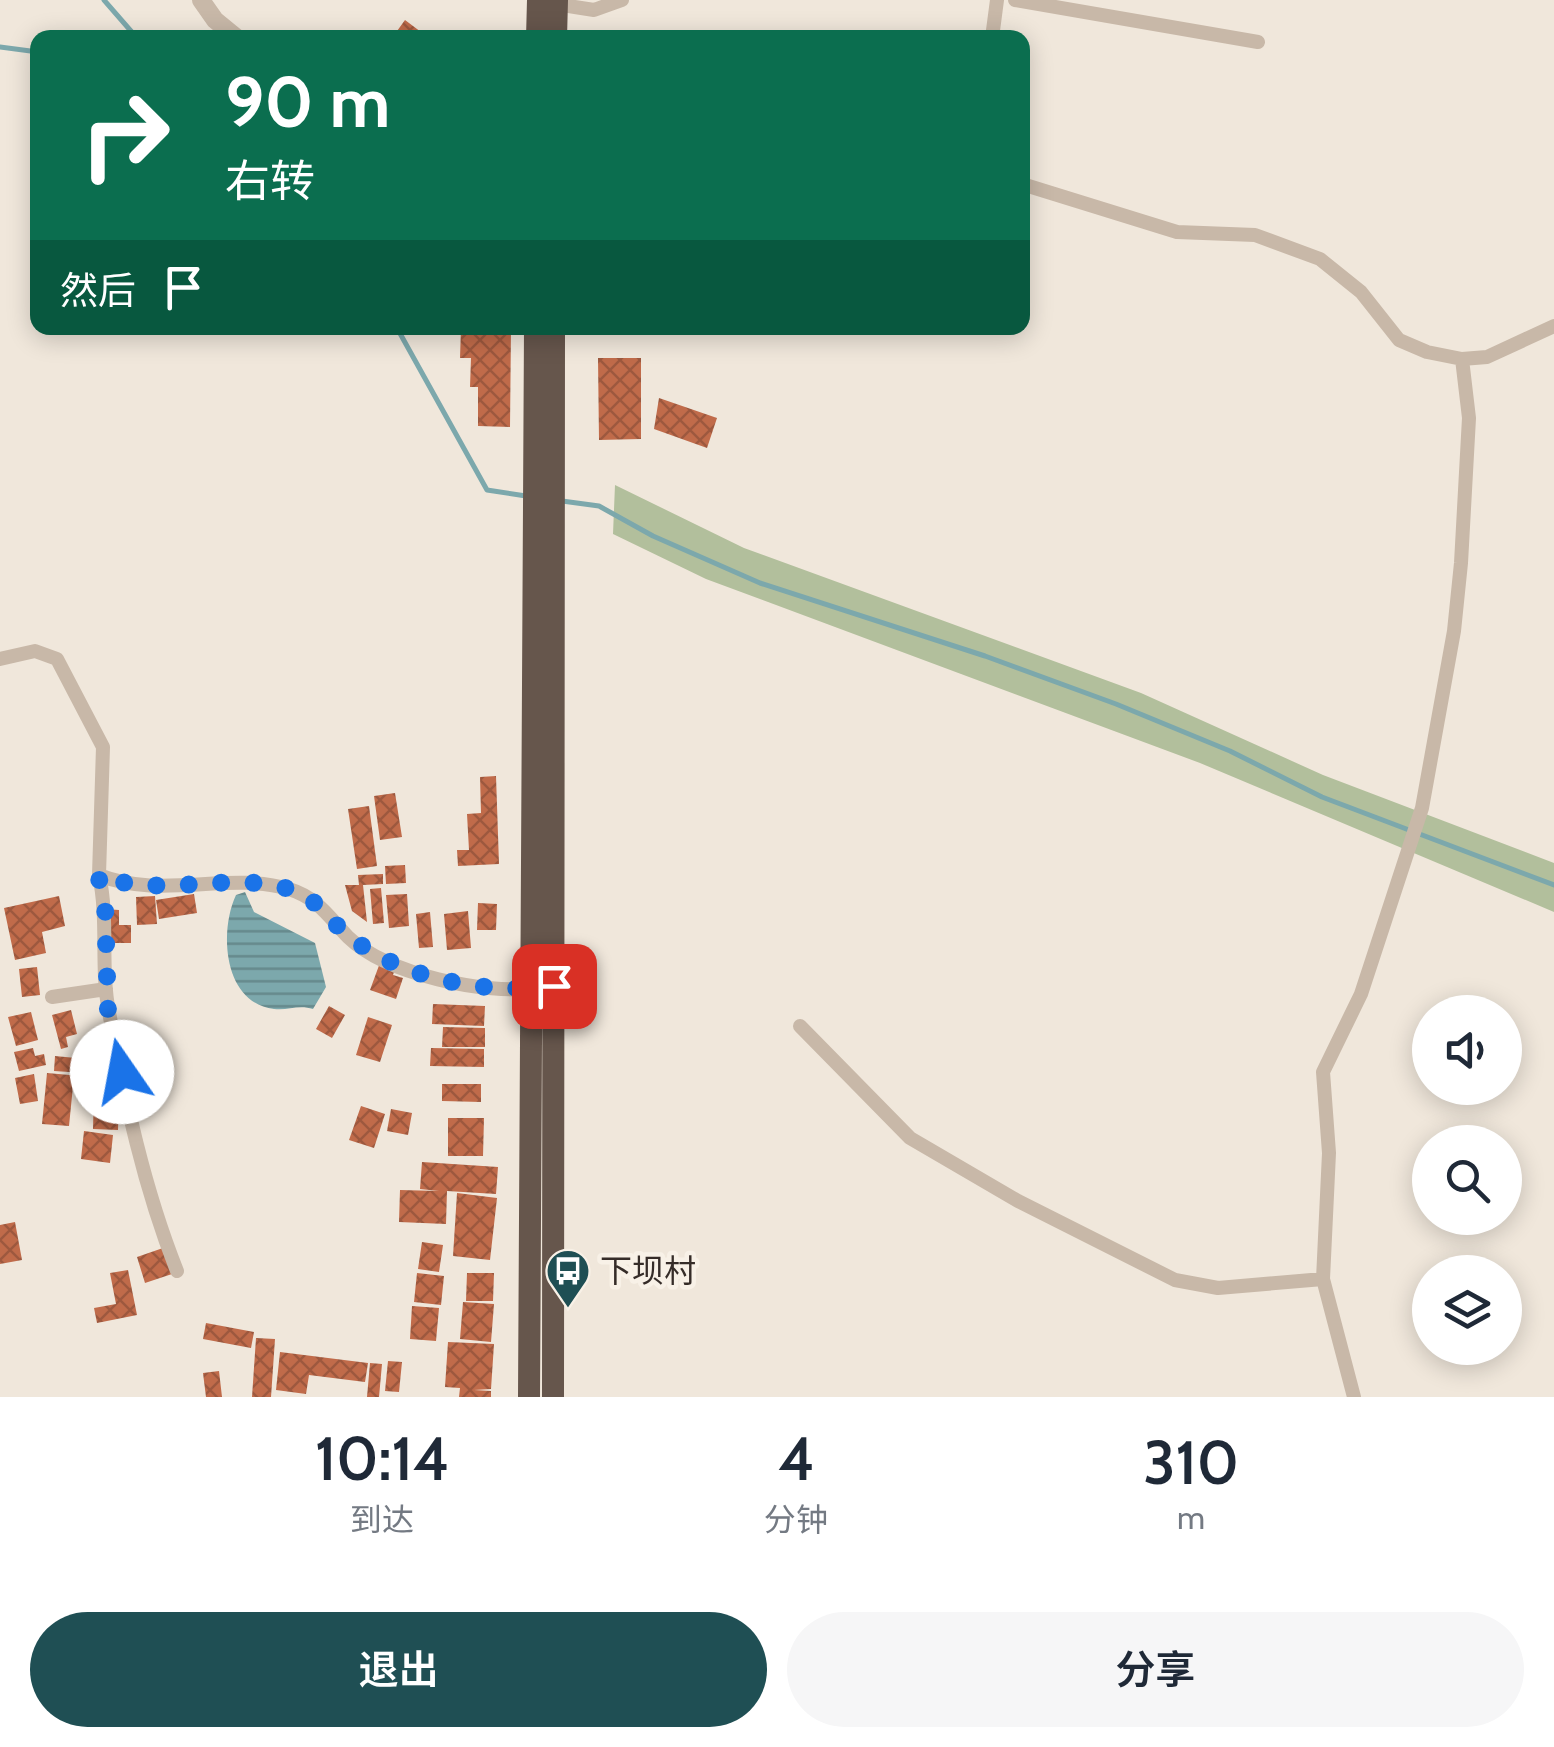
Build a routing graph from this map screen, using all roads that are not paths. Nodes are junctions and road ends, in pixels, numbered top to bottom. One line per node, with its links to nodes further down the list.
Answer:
1 (201, 0): 6 (street)
2 (622, 0): 4 (street)
3 (997, 0): 9 (street)
4 (544, 1): 7 (highway); 8 (highway)
5 (1026, 1): 10 (street)
6 (229, 30)
7 (539, 30)
8 (553, 30)
9 (993, 30)
10 (1258, 42)
11 (1030, 186): 15 (street)
12 (1554, 326): 15 (street)
13 (537, 335): 16 (highway)
14 (553, 335): 16 (highway)
15 (1462, 359): 26 (street)
16 (546, 427): 17 (highway)
17 (545, 544): 20 (highway); 21 (highway)
18 (0, 660): 19 (street)
19 (98, 875): 21 (street); 22 (street)
20 (554, 986): 21 (street); 28 (highway)
21 (529, 989): 27 (highway)
22 (106, 990): 23 (street); 25 (street)
23 (52, 996)
24 (800, 1026): 26 (street)
25 (177, 1271)
26 (1323, 1279): 29 (street)
27 (529, 1397)
28 (553, 1397)
29 (1354, 1397)

